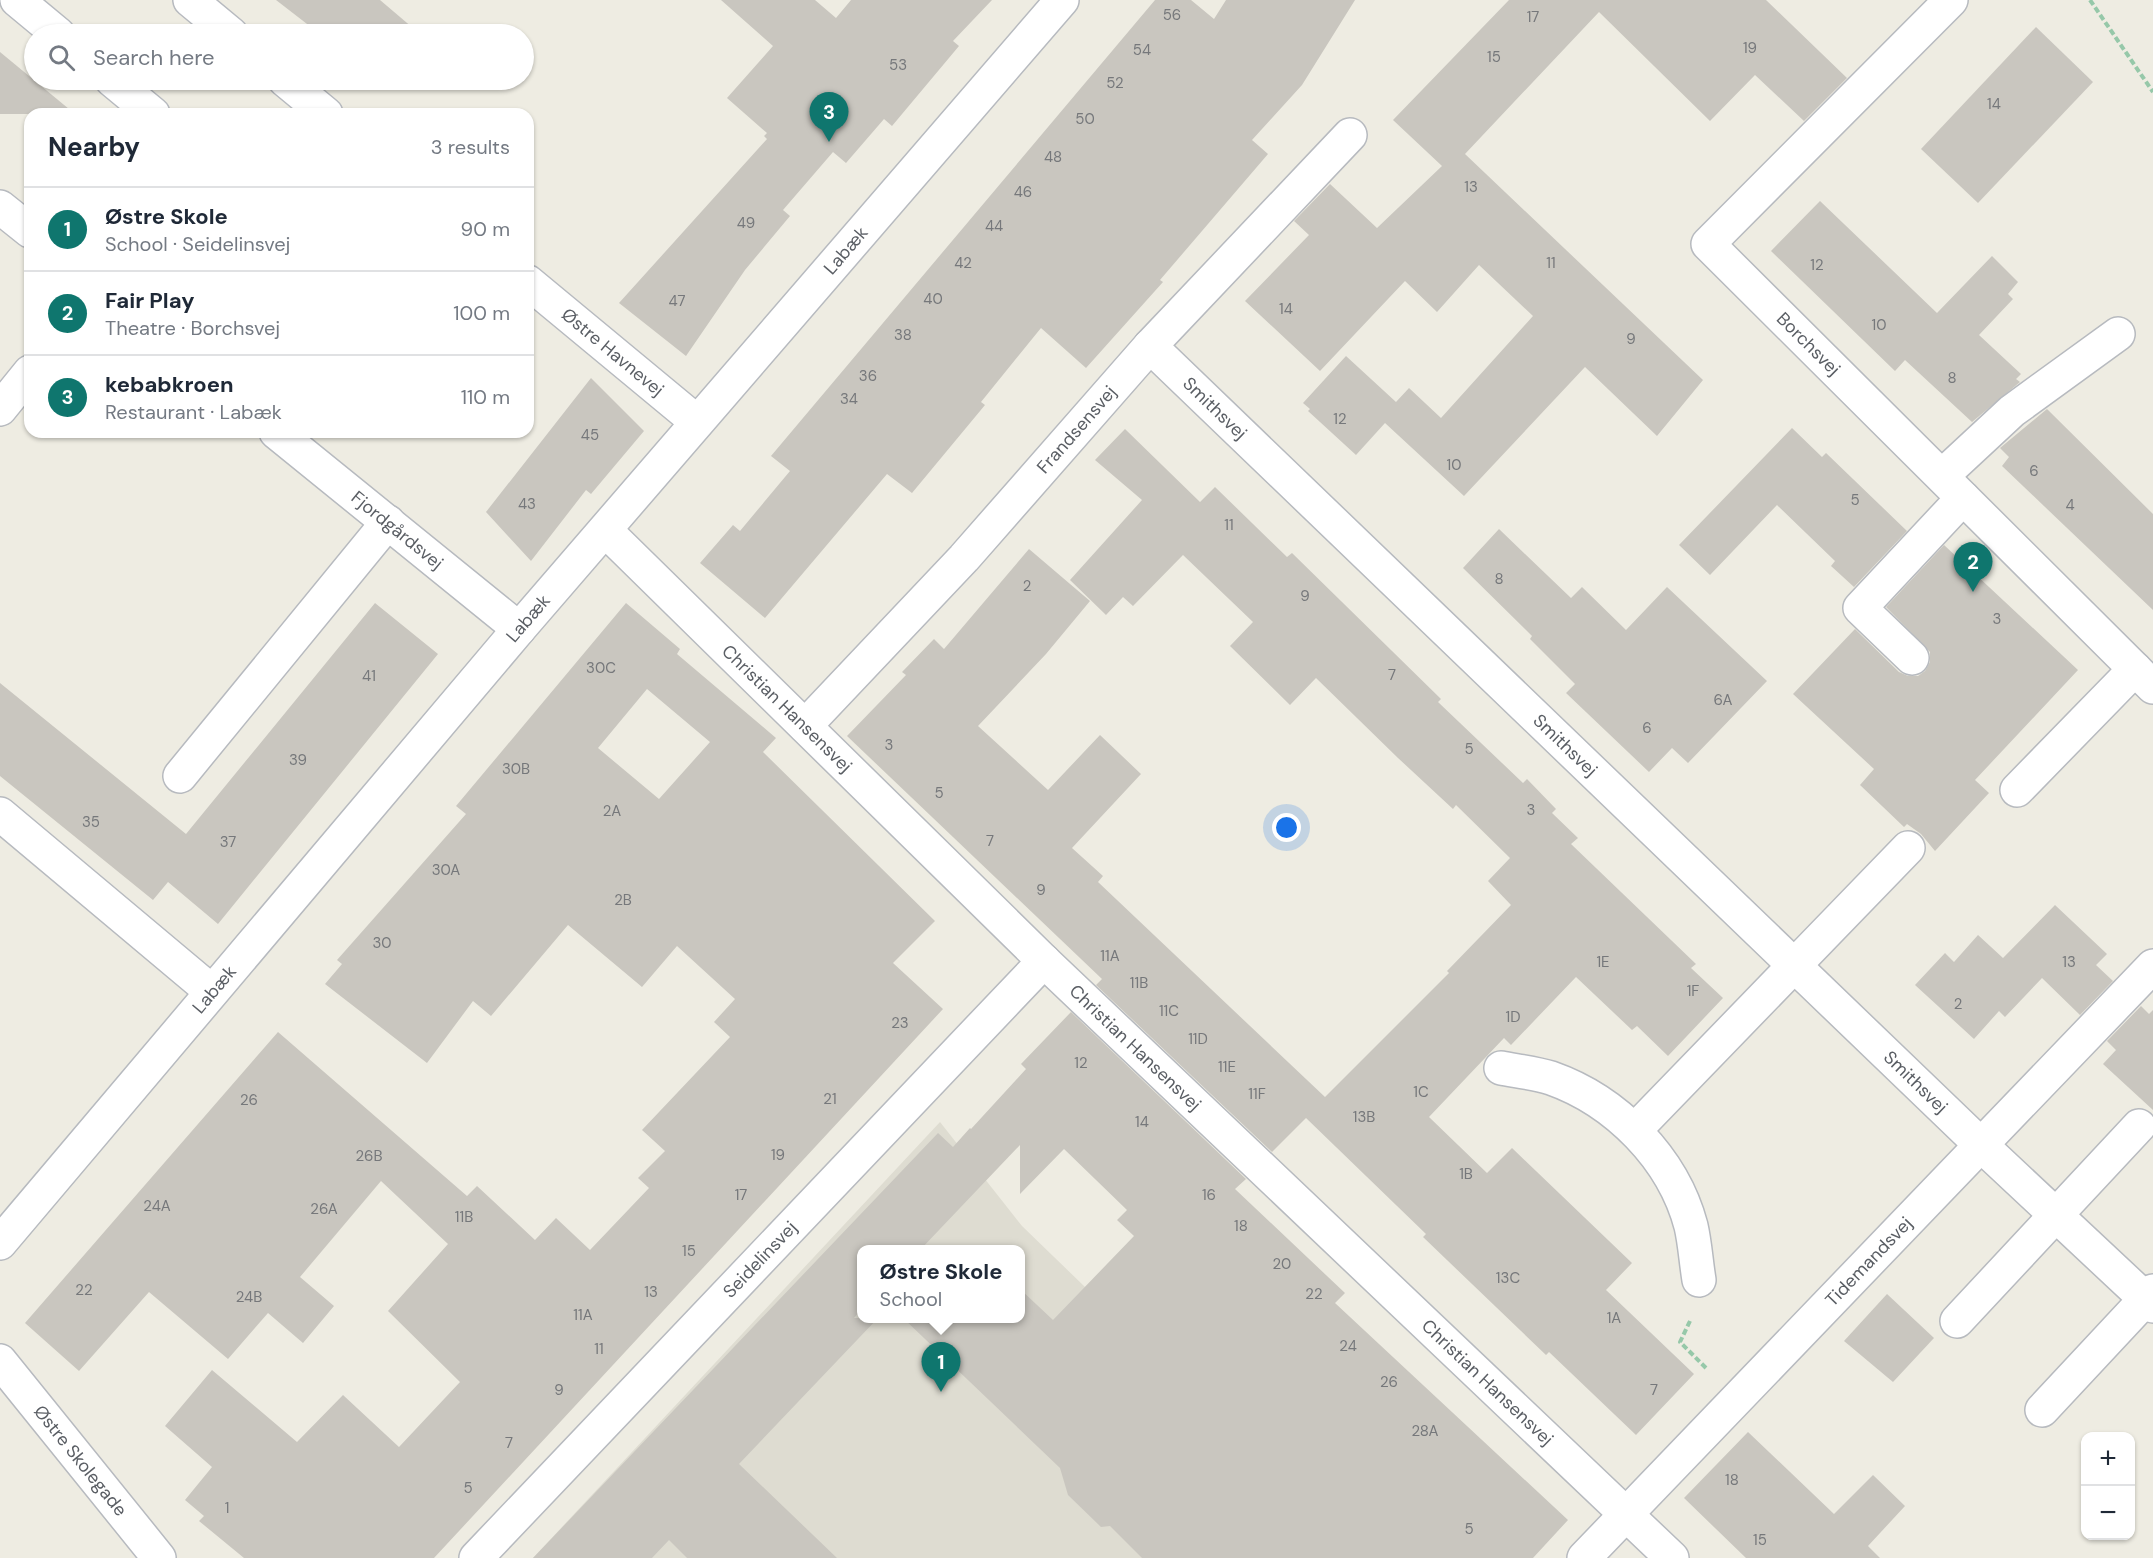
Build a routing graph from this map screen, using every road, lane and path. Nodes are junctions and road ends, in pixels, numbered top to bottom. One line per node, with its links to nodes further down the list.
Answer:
1 (17, 0): 6 (street)
2 (190, 0): 7 (street)
3 (1062, 0): 21 (street, Labæk)
4 (1951, 0): 23 (street, Borchsvej)
5 (2090, 0): 10 (path)
6 (46, 24)
7 (219, 24)
8 (124, 90): 11 (street)
9 (297, 90): 12 (street)
10 (2153, 92)
11 (146, 108)
12 (319, 108)
13 (1350, 135): 18 (street, Frandsensvej)
14 (0, 207): 15 (street)
15 (24, 226)
16 (534, 287): 21 (street, Østre Havnevej)
17 (2118, 334): 23 (street)
18 (1150, 346): 29 (street, Frandsensvej); 35 (street, Smithsvej)
19 (24, 379): 20 (street)
20 (0, 409)
21 (697, 422): 25 (street, Labæk)
22 (283, 438): 24 (street, Fjordgårdsvej)
23 (1953, 487): 27 (street); 28 (street, Borchsvej)
24 (388, 522): 26 (street, Fjordgårdsvej); 30 (street)
25 (605, 530): 26 (street, Labæk); 29 (street, Christian Hansensvej)
26 (519, 629): 37 (street, Labæk)
27 (1912, 658)
28 (2144, 678): 31 (street)
29 (805, 726): 34 (street, Christian Hansensvej)
30 (180, 776)
31 (2017, 790)
32 (0, 814): 37 (street)
33 (1908, 848): 35 (street)
34 (1044, 961): 50 (street, Christian Hansensvej); 52 (street, Seidelinsvej)
35 (1794, 965): 40 (street); 41 (street, Smithsvej)
36 (2153, 966): 41 (street, Tidemandsvej)
37 (212, 992): 43 (street, Labæk)
38 (1502, 1068): 40 (street)
39 (2139, 1126): 42 (street)
40 (1635, 1130): 44 (street)
41 (1981, 1145): 42 (street, Smithsvej); 48 (street, Tidemandsvej)
42 (2056, 1215): 45 (street, Smithsvej); 46 (street)
43 (0, 1243)
44 (1699, 1280): 48 (path)
45 (2150, 1298): 49 (street)
46 (1957, 1321)
47 (0, 1361): 51 (street, Østre Skolegade)
48 (1738, 1399): 50 (street, Tidemandsvej)
49 (2042, 1410)
50 (1626, 1515): 53 (street, Tidemandsvej); 54 (street, Christian Hansensvej)
51 (159, 1558)
52 (476, 1558)
53 (1584, 1558)
54 (1672, 1558)

